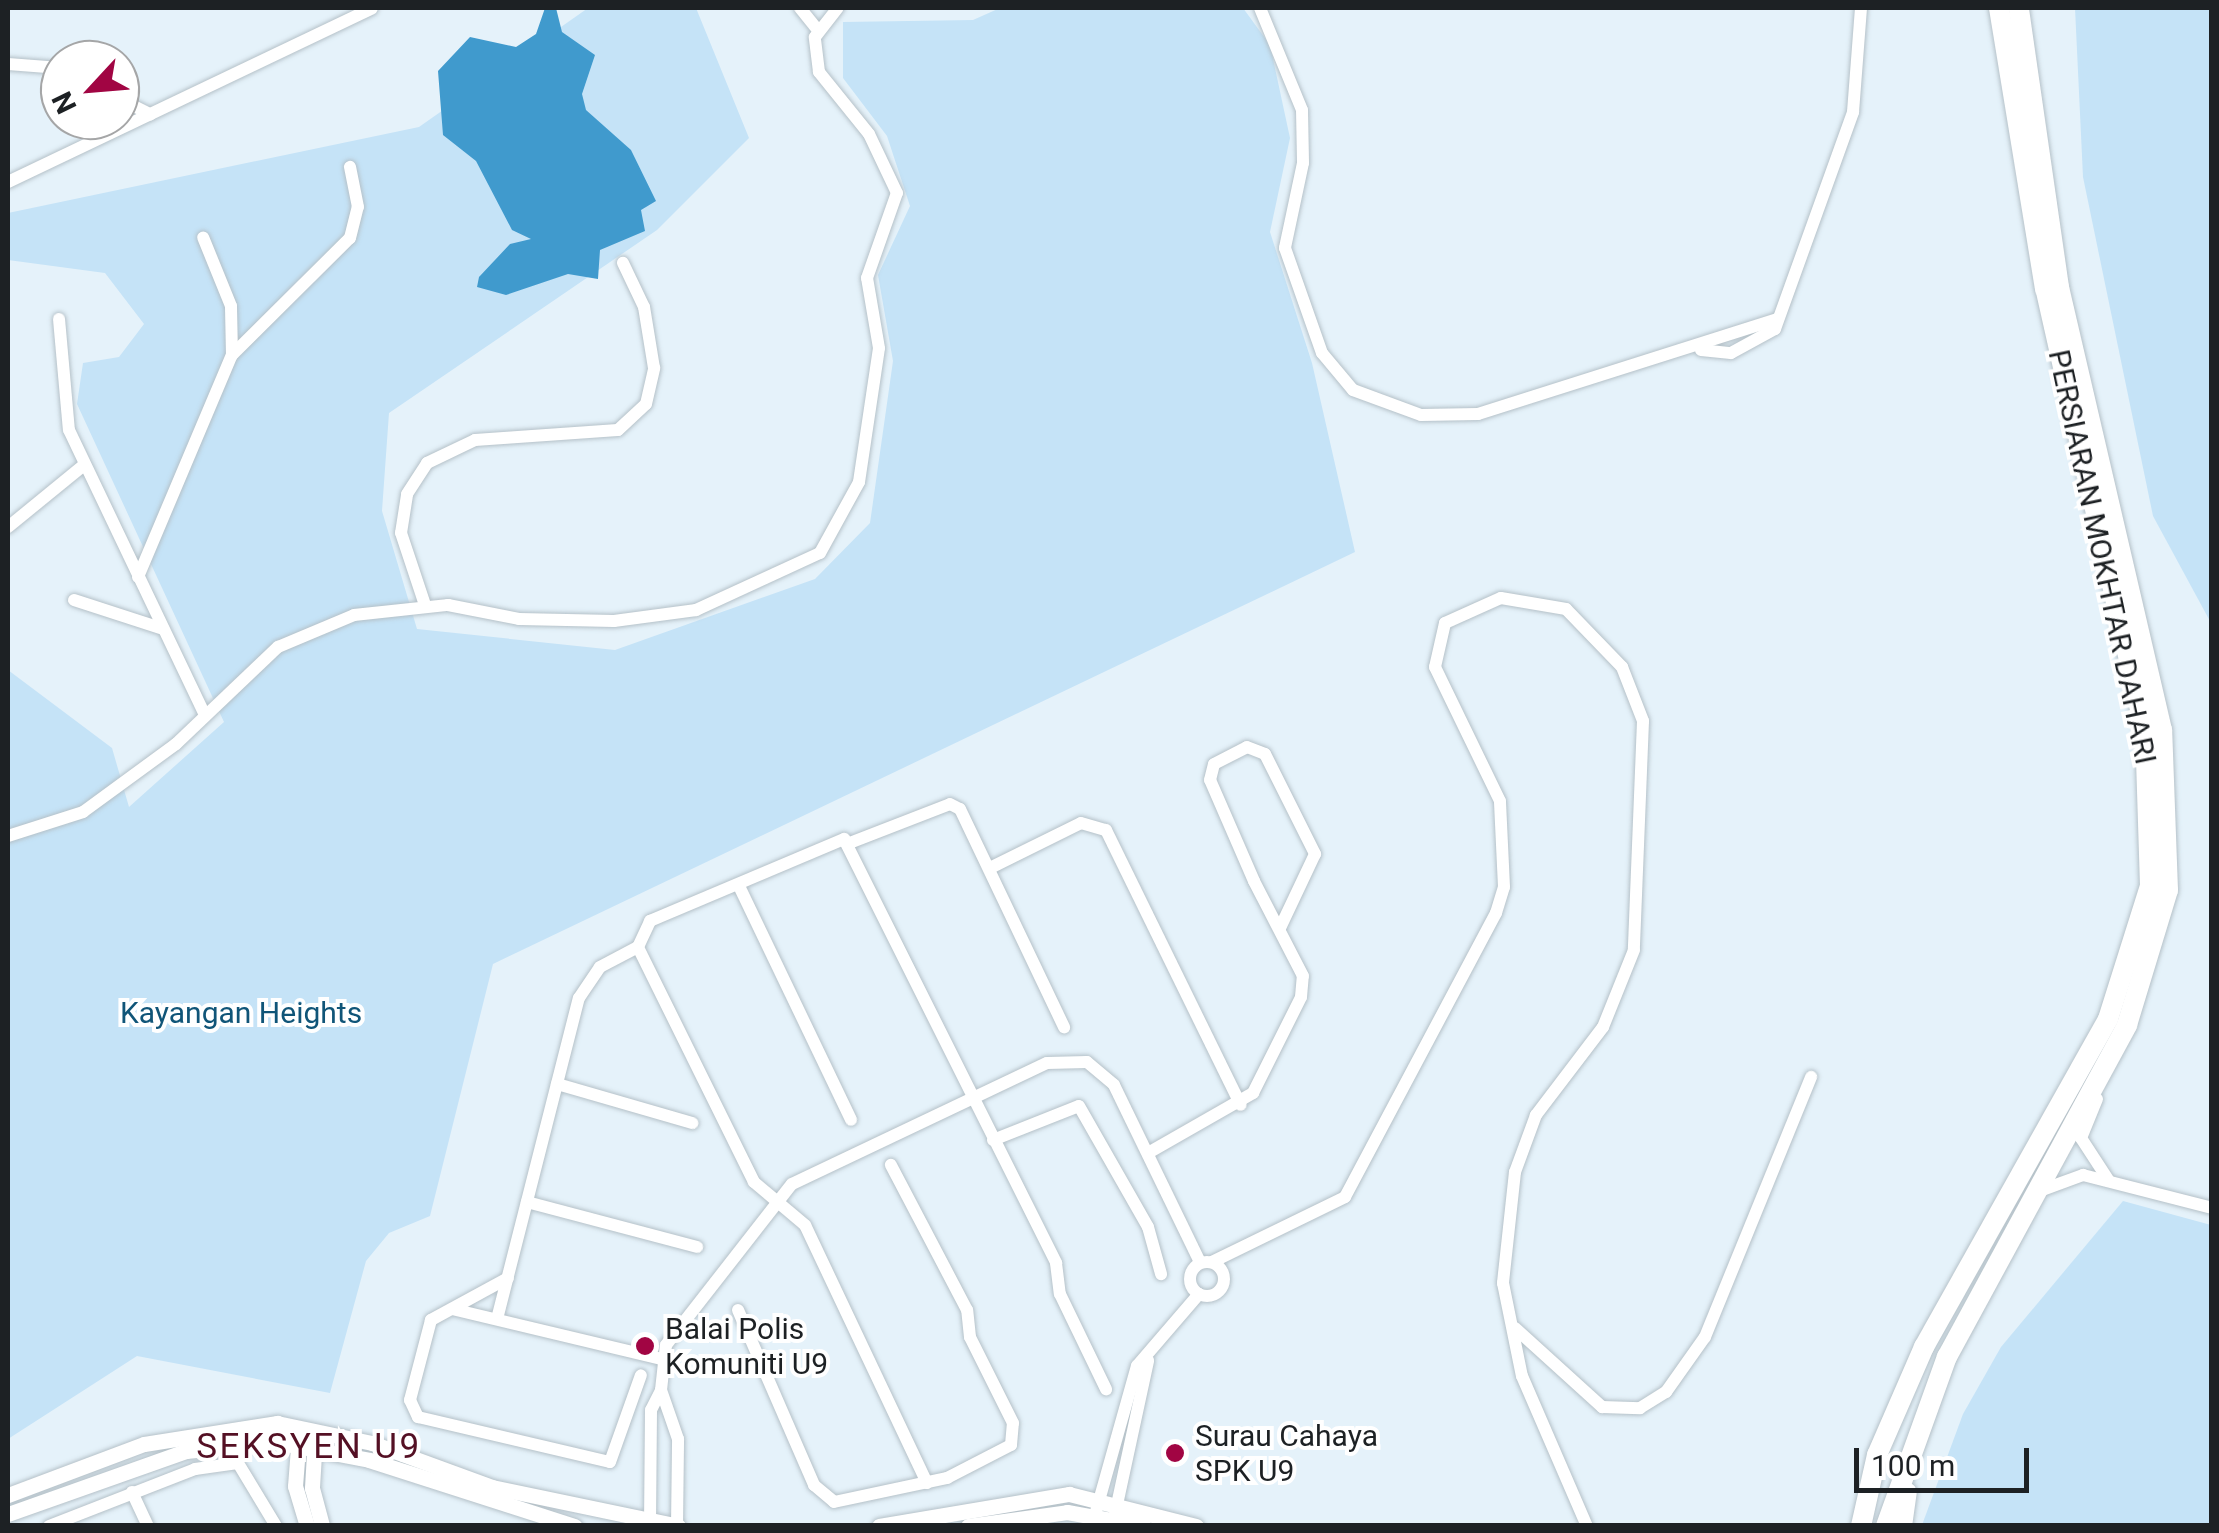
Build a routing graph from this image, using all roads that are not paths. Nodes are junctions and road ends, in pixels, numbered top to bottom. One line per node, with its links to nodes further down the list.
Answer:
1 (372, 8): 12 (street)
2 (800, 8): 8 (street)
3 (838, 8): 8 (street)
4 (1260, 8): 5 (street)
5 (1861, 8)
6 (1999, 8): 90 (main road, PERSIARAN MOKHTAR DAHARI)
7 (2019, 8): 33 (main road, PERSIARAN MOKHTAR DAHARI)
8 (818, 30): 23 (street)
9 (8, 64): 10 (street)
10 (40, 66)
11 (140, 109): 12 (street)
12 (150, 114): 14 (street)
13 (350, 167): 18 (street)
14 (8, 182)
15 (203, 237): 18 (street)
16 (624, 263): 23 (street)
17 (59, 319): 19 (street)
18 (232, 354): 21 (street)
19 (84, 465): 20 (street); 21 (street)
20 (8, 527)
21 (138, 577): 24 (street)
22 (74, 600): 24 (street)
23 (425, 605): 25 (street)
24 (163, 629): 25 (street)
25 (205, 715): 26 (street)
26 (8, 836)
27 (845, 842): 28 (street); 29 (street); 36 (street)
28 (992, 866): 32 (street); 37 (street)
29 (740, 888): 31 (street); 38 (street)
30 (1280, 928): 30 (street); 37 (street)
31 (638, 947): 35 (street); 45 (street)
32 (1064, 1028)
33 (2106, 1070): 43 (street); 44 (main road, PERSIARAN MOKHTAR DAHARI)
34 (1811, 1077): 58 (street)
35 (557, 1084): 39 (street); 46 (street)
36 (971, 1096): 40 (street); 41 (street); 45 (street)
37 (1242, 1105): 41 (street)
38 (851, 1120)
39 (692, 1123)
40 (993, 1140): 51 (street); 62 (street)
41 (1148, 1153): 50 (street)
42 (892, 1165): 70 (street)
43 (2115, 1186): 44 (street); 47 (street)
44 (2034, 1195): 64 (main road, PERSIARAN MOKHTAR DAHARI)
45 (776, 1199): 59 (street); 70 (street)
46 (527, 1202): 48 (street); 52 (street)
47 (2212, 1208)
48 (697, 1247)
49 (1239, 1254): 50 (street); 53 (street); 58 (street)
50 (1206, 1262): 53 (street); 54 (street)
51 (1161, 1274)
52 (508, 1278): 55 (street); 57 (street)
53 (1224, 1282): 54 (street)
54 (1199, 1294): 60 (street)
55 (452, 1309): 57 (street); 61 (street)
56 (738, 1310): 70 (street)
57 (497, 1319): 59 (street)
58 (1514, 1328): 89 (street)
59 (662, 1359): 63 (street)
60 (1148, 1361): 73 (street); 74 (street)
61 (640, 1376)
62 (1106, 1389)
63 (661, 1390): 77 (street); 84 (street)
64 (1919, 1421): 91 (main road, PERSIARAN MOKHTAR DAHARI); 92 (main road)
65 (308, 1427): 67 (street); 72 (street); 77 (street)
66 (275, 1442): 67 (street); 69 (street); 75 (street)
67 (306, 1445): 68 (street); 69 (street)
68 (345, 1454): 69 (street); 83 (street)
69 (304, 1471): 81 (street); 82 (street)
70 (927, 1483)
71 (132, 1492): 78 (street); 79 (street); 80 (street)
72 (8, 1495)
73 (1118, 1501): 74 (street); 76 (street); 88 (street)
74 (1096, 1506): 76 (street); 85 (street); 86 (street)
75 (8, 1514)
76 (1114, 1518): 87 (street)
77 (650, 1524): 84 (street)
78 (49, 1526)
79 (148, 1526)
80 (276, 1526)
81 (308, 1526)
82 (322, 1526)
83 (574, 1526)
84 (678, 1526)
85 (879, 1526)
86 (968, 1526)
87 (1144, 1526)
88 (1196, 1526)
89 (1588, 1526)
90 (1861, 1526)
91 (1886, 1526)
92 (1902, 1526)

